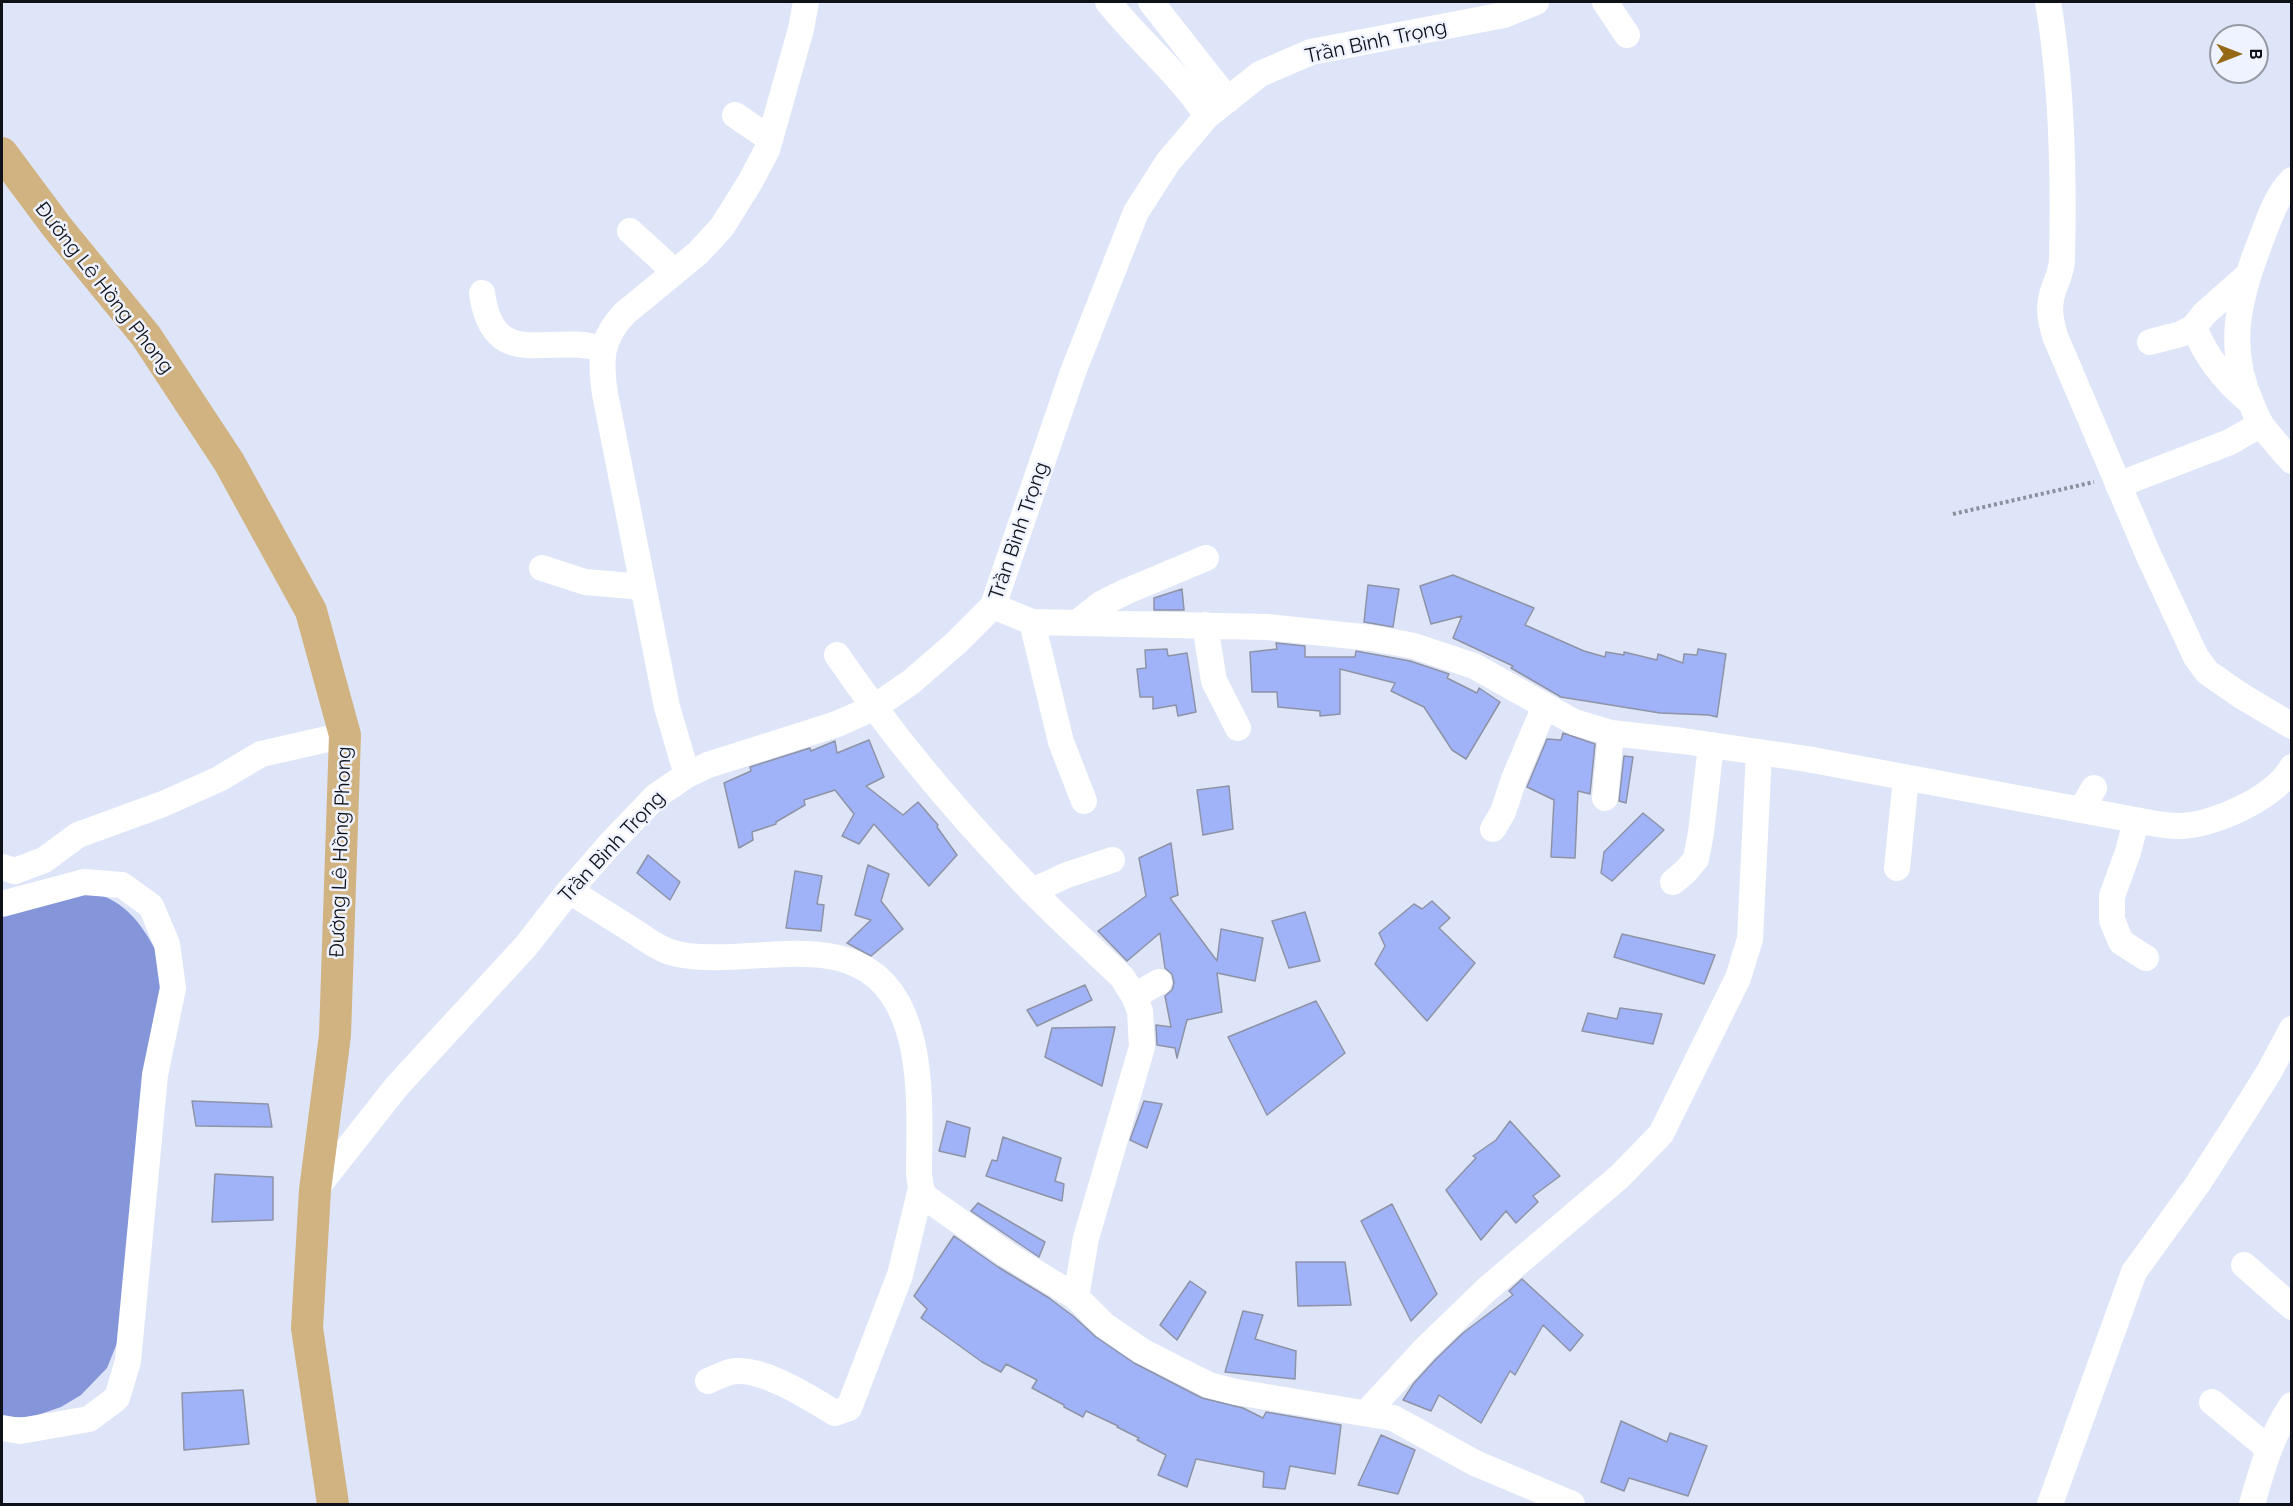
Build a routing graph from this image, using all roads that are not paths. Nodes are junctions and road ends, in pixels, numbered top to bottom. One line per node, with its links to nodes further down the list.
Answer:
1 (806, 2): 11 (street)
2 (1108, 2): 10 (street)
3 (1151, 2): 8 (street)
4 (1536, 2): 8 (street, Trần Bình Trọng)
5 (1605, 2): 7 (street)
6 (2048, 2): 23 (street)
7 (1627, 35)
8 (1228, 100): 10 (street, Trần Bình Trọng)
9 (735, 115): 11 (street)
10 (1207, 116): 27 (street, Trần Bình Trọng)
11 (770, 139): 15 (street)
12 (2, 153): 37 (main road, Đường Lê Hồng Phong)
13 (2292, 180): 16 (street)
14 (630, 231): 15 (street)
15 (675, 272): 20 (street)
16 (2247, 276): 18 (street); 21 (street)
17 (482, 293): 20 (street)
18 (2193, 327): 19 (street); 21 (street)
19 (2150, 342)
20 (602, 349): 26 (street)
21 (2256, 413): 22 (street); 23 (street)
22 (2292, 461)
23 (2117, 481): 34 (street)
24 (1206, 558): 29 (street)
25 (542, 568): 26 (street)
26 (644, 587): 41 (street)
27 (993, 606): 28 (street); 33 (street, Trần Bình Trọng)
28 (1032, 622): 29 (street); 45 (street)
29 (1078, 622): 30 (street)
30 (1205, 625): 32 (street); 35 (street)
31 (837, 655): 33 (street)
32 (1545, 706): 36 (street); 48 (street)
33 (873, 708): 41 (street, Trần Bình Trọng); 54 (street)
34 (2292, 726)
35 (1238, 728)
36 (1611, 734): 38 (street); 44 (street)
37 (345, 735): 50 (street); 61 (main road, Đường Lê Hồng Phong)
38 (1711, 745): 39 (street); 52 (street)
39 (1759, 752): 42 (street); 68 (street)
40 (2290, 773): 47 (street)
41 (687, 775): 53 (street, Trần Bình Trọng)
42 (1906, 778): 46 (street); 51 (street)
43 (2094, 788): 46 (street)
44 (1605, 798)
45 (1084, 801)
46 (2081, 810): 47 (street)
47 (2136, 820): 56 (street)
48 (1493, 829)
49 (1112, 860): 54 (street)
50 (2, 867)
51 (1897, 868)
52 (1673, 882)
53 (569, 891): 60 (street); 61 (street, Trần Bình Trọng)
54 (1032, 891): 58 (street)
55 (2, 904): 69 (street)
56 (2145, 958)
57 (1159, 982): 58 (street)
58 (1134, 996): 63 (street)
59 (2292, 1029): 73 (street)
60 (921, 1188): 63 (street); 65 (street)
61 (315, 1190): 71 (main road, Đường Lê Hồng Phong)
62 (2244, 1265): 64 (street)
63 (1076, 1297): 68 (street)
64 (2292, 1307)
65 (708, 1381)
66 (2212, 1402): 70 (street)
67 (2292, 1405): 70 (street)
68 (1366, 1413): 72 (street)
69 (2, 1428)
70 (2269, 1449): 74 (street)
71 (333, 1504)
72 (1572, 1504)
73 (2050, 1504)
74 (2252, 1504)

